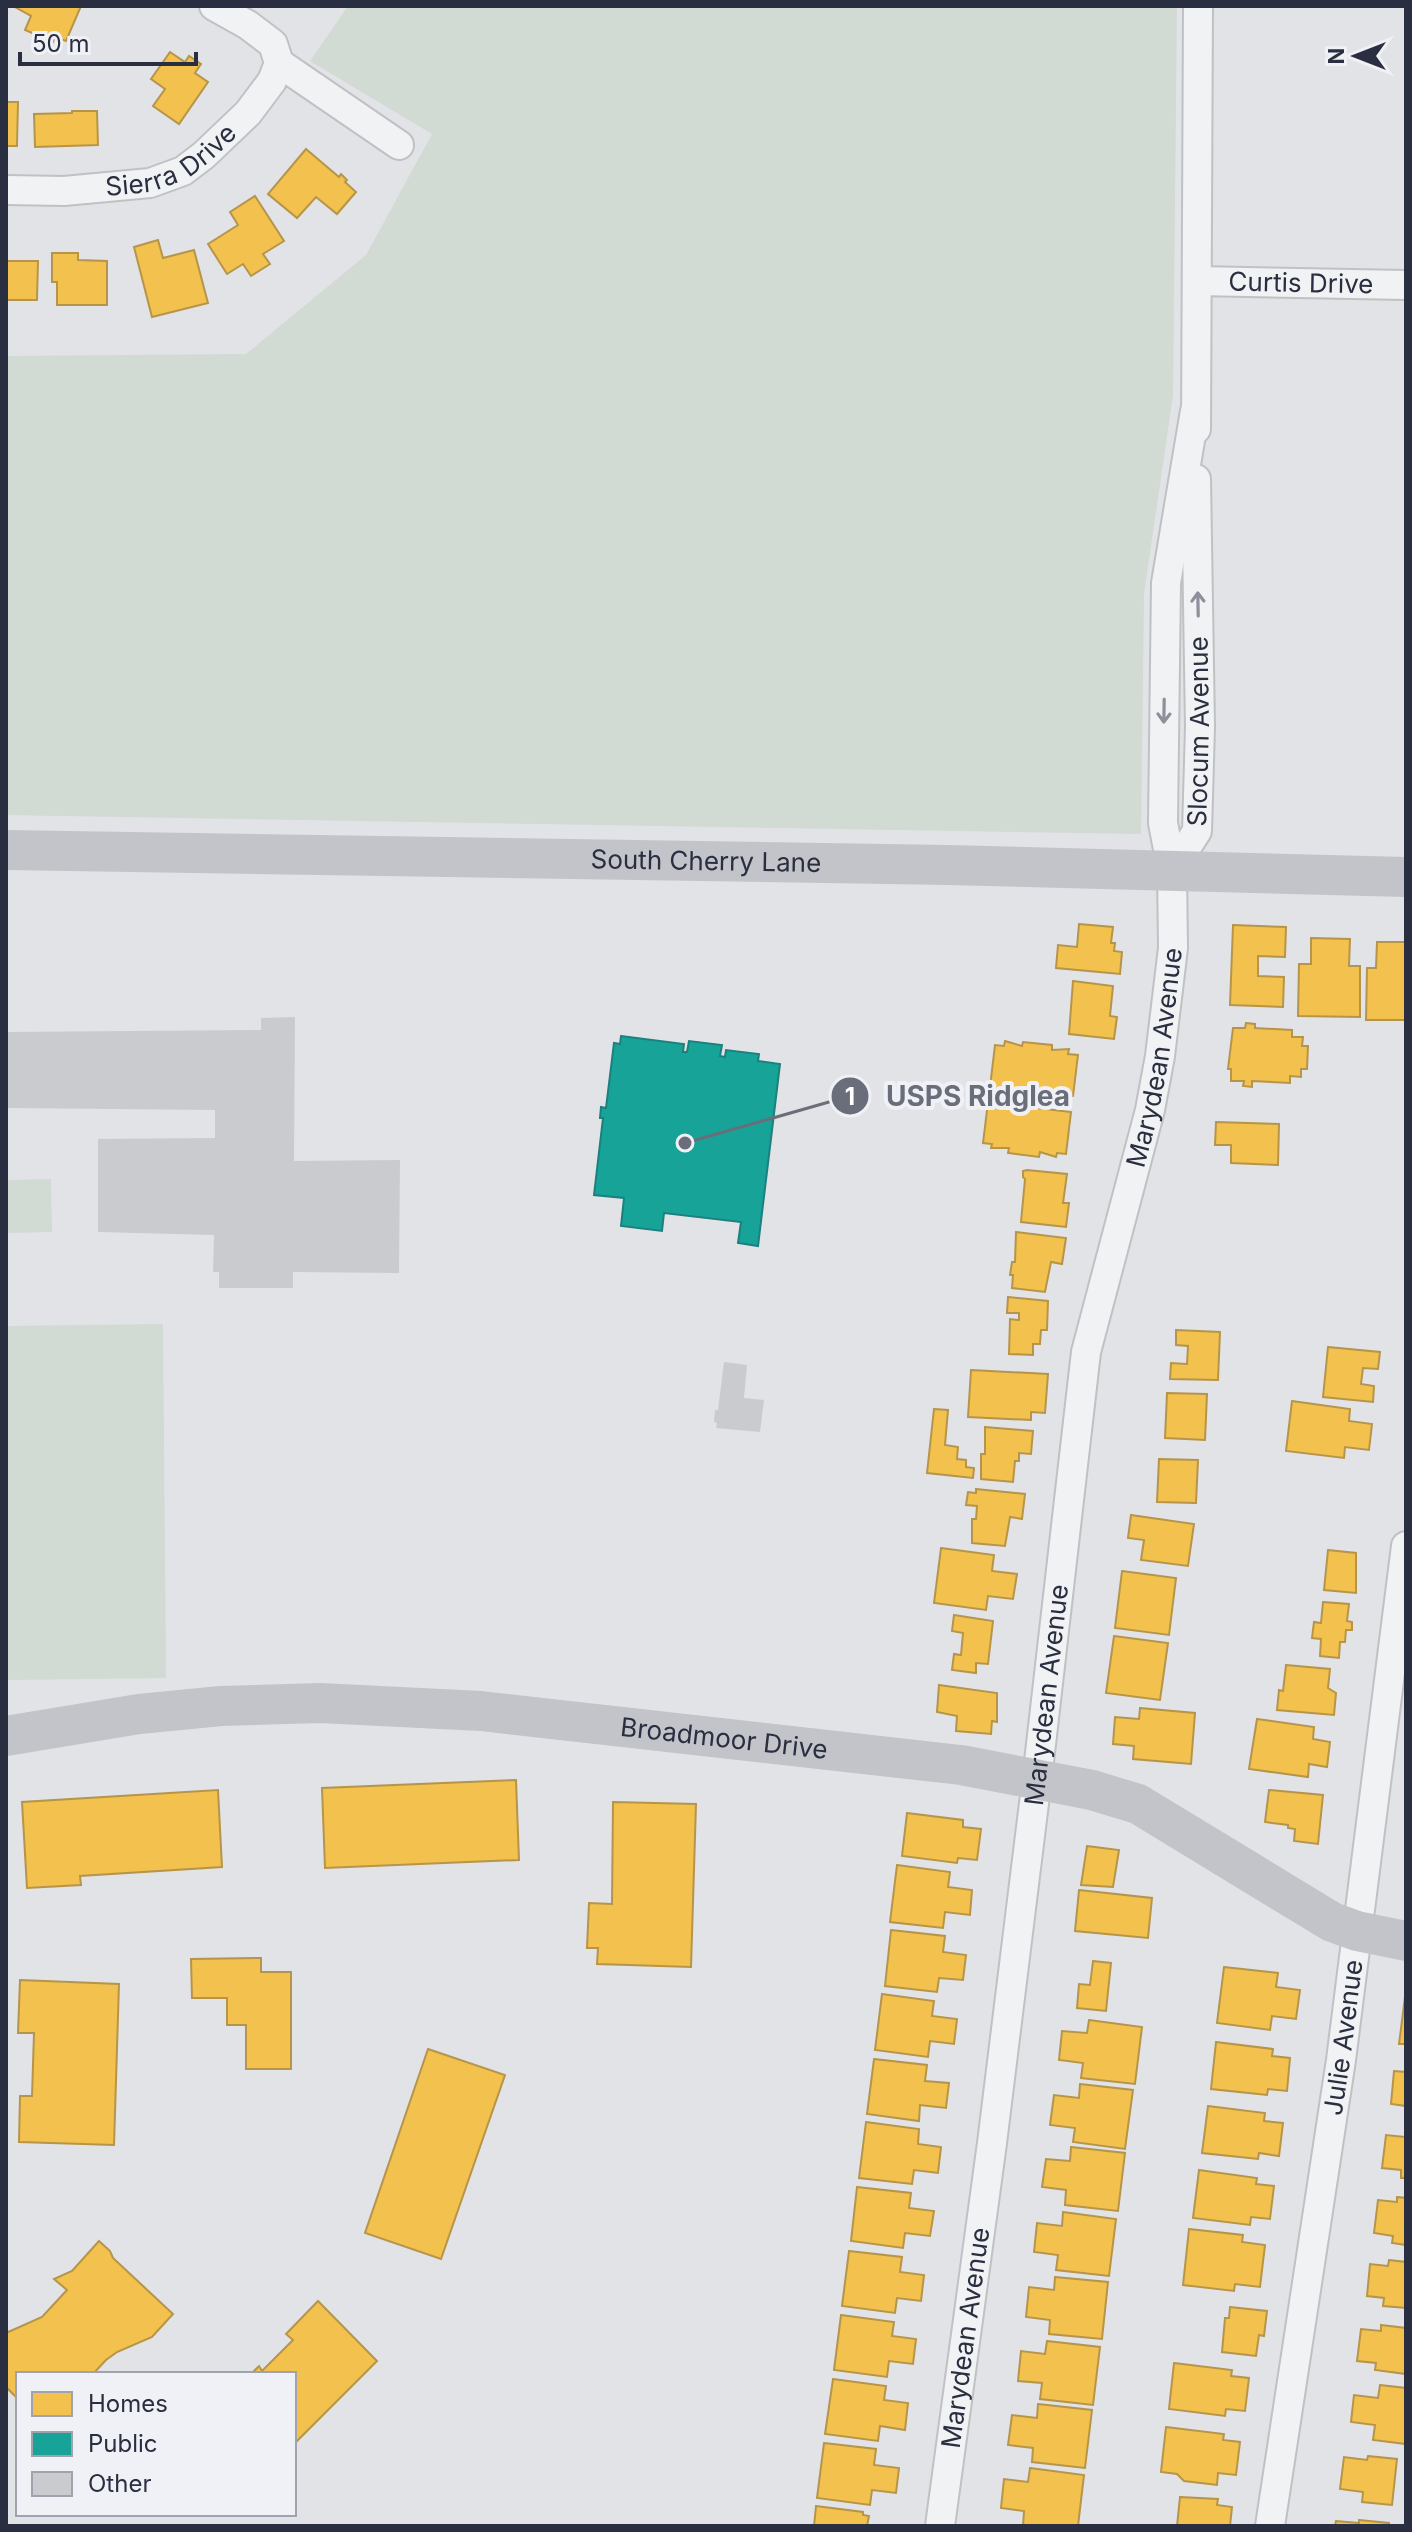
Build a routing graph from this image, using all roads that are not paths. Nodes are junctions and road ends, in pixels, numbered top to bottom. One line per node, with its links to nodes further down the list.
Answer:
1 (214, 6): 3 (street)
2 (1198, 6): 6 (street, Slocum Avenue)
3 (276, 54): 4 (street); 5 (street, Sierra Drive)
4 (399, 145)
5 (6, 190)
6 (1197, 281): 7 (street, Curtis Drive); 9 (street, Slocum Avenue)
7 (1406, 285)
8 (6, 850): 9 (street, South Cherry Lane)
9 (1172, 870): 10 (street, South Cherry Lane); 13 (street, Marydean Avenue)
10 (1406, 877)
11 (1406, 1546): 14 (street, Julie Avenue)
12 (6, 1736): 13 (street, Broadmoor Drive)
13 (1037, 1779): 14 (street, Broadmoor Drive); 16 (street, Marydean Avenue)
14 (1357, 1931): 15 (street, Broadmoor Drive); 17 (street, Julie Avenue)
15 (1406, 1941)
16 (940, 2526)
17 (1270, 2526)

